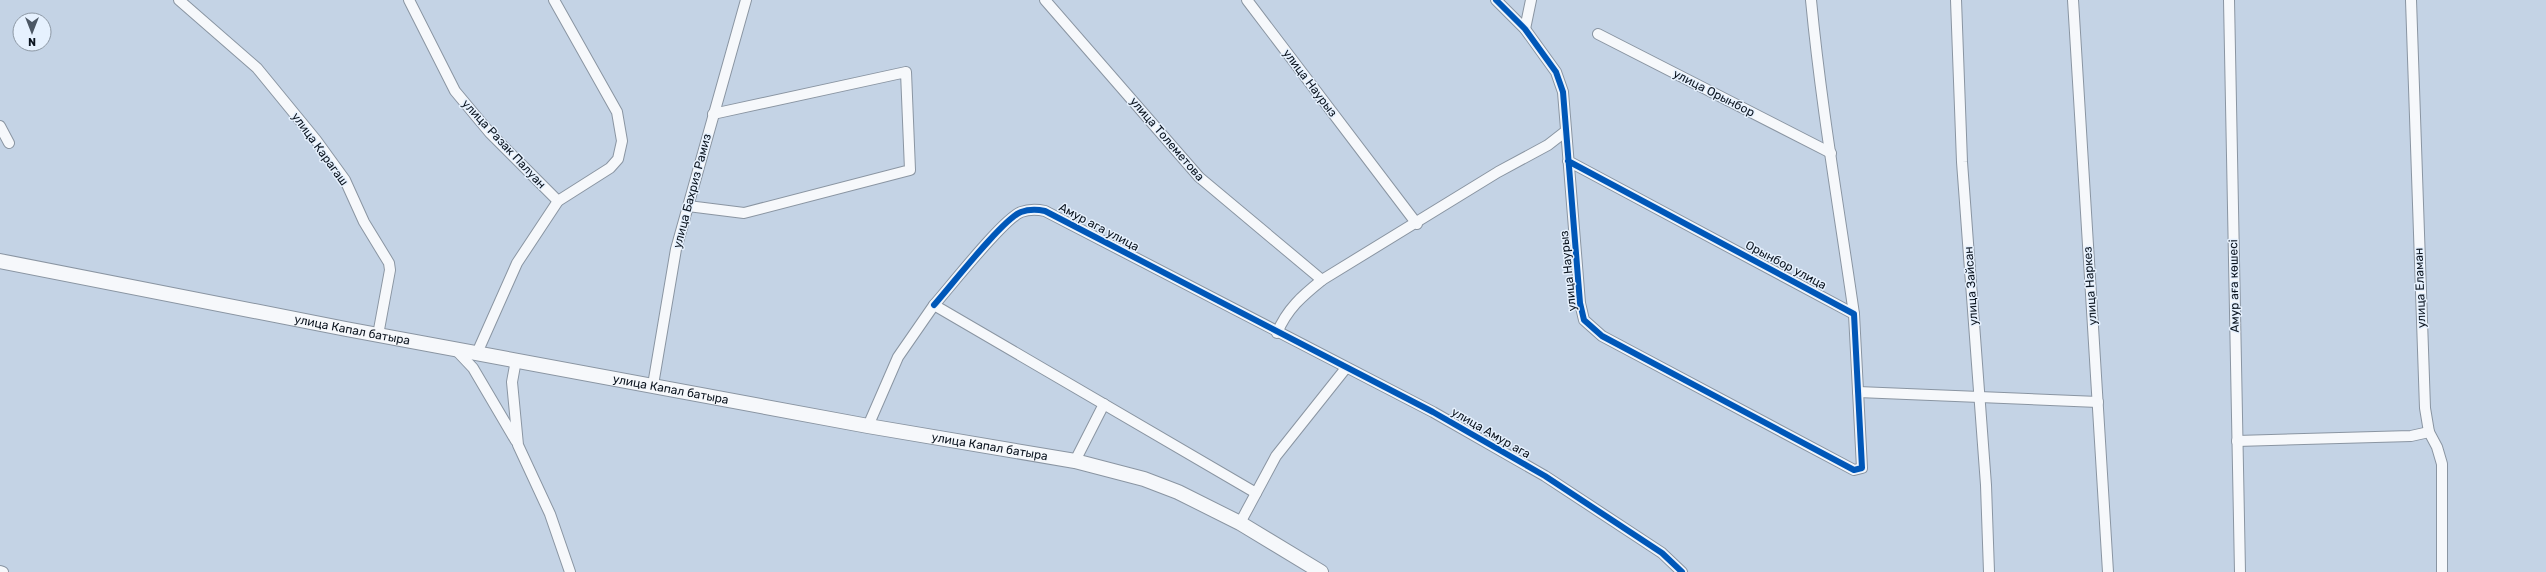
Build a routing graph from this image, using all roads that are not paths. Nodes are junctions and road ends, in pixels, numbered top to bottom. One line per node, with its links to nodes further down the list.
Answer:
1 (179, 0): 30 (street, улица Карагаш)
2 (409, 0): 22 (street, улица Разак Палуан)
3 (554, 0): 22 (street)
4 (746, 0): 16 (street, улица Бахриз Рамиз)
5 (1045, 0): 26 (street, улица Толеметова)
6 (1247, 0): 24 (street, улица Наурыз)
7 (1496, 0): 14 (street, улица Наурыз)
8 (1531, 0): 14 (street)
9 (1810, 0): 20 (street)
10 (1956, 0): 37 (street, улица Зайсан)
11 (2073, 0): 38 (street, улица Наркез)
12 (2229, 0): 42 (street, Амур аға көшесі)
13 (2411, 0): 41 (street, улица Еламан)
14 (1525, 29): 18 (street, улица Наурыз)
15 (1598, 34): 20 (street, улица Орынбор)
16 (713, 114): 23 (street, улица Бахриз Рамиз); 23 (street)
17 (0, 126): 19 (street)
18 (1566, 131): 21 (street, улица Наурыз); 24 (street)
19 (9, 143)
20 (1831, 152): 28 (street)
21 (1568, 161): 28 (street, Орынбор улица); 36 (street, улица Наурыз)
22 (558, 201): 32 (street)
23 (688, 206): 35 (street, улица Бахриз Рамиз)
24 (1416, 224): 26 (street)
25 (0, 261): 30 (main road, улица Капал батыра)
26 (1322, 280): 29 (street)
27 (934, 305): 29 (street, Амур ага улица); 39 (street); 40 (street, Амур ага улица)
28 (1854, 314): 36 (street)
29 (1277, 333): 34 (street, улица Амур ага)
30 (378, 335): 31 (main road, улица Капал батыра)
31 (456, 350): 32 (main road, улица Капал батыра); 43 (street)
32 (477, 353): 33 (main road, улица Капал батыра)
33 (516, 360): 35 (main road, улица Капал батыра); 43 (street)
34 (1346, 368): 45 (street); 49 (street, улица Амур ага)
35 (653, 385): 40 (main road, улица Капал батыра)
36 (1858, 392): 37 (street)
37 (1980, 399): 38 (street); 50 (street, улица Зайсан)
38 (2098, 402): 51 (street, улица Наркез)
39 (1104, 404): 44 (street); 45 (street)
40 (868, 426): 44 (main road, улица Капал батыра)
41 (2429, 432): 42 (street); 53 (street, улица Еламан)
42 (2237, 441): 52 (street, Амур аға көшесі)
43 (518, 445): 47 (street)
44 (1075, 461): 46 (main road, улица Капал батыра)
45 (1256, 493): 46 (street)
46 (1240, 523): 48 (main road, улица Капал батыра)
47 (570, 572)
48 (1321, 572)
49 (1682, 572)
50 (1989, 572)
51 (2108, 572)
52 (2240, 572)
53 (2442, 572)

